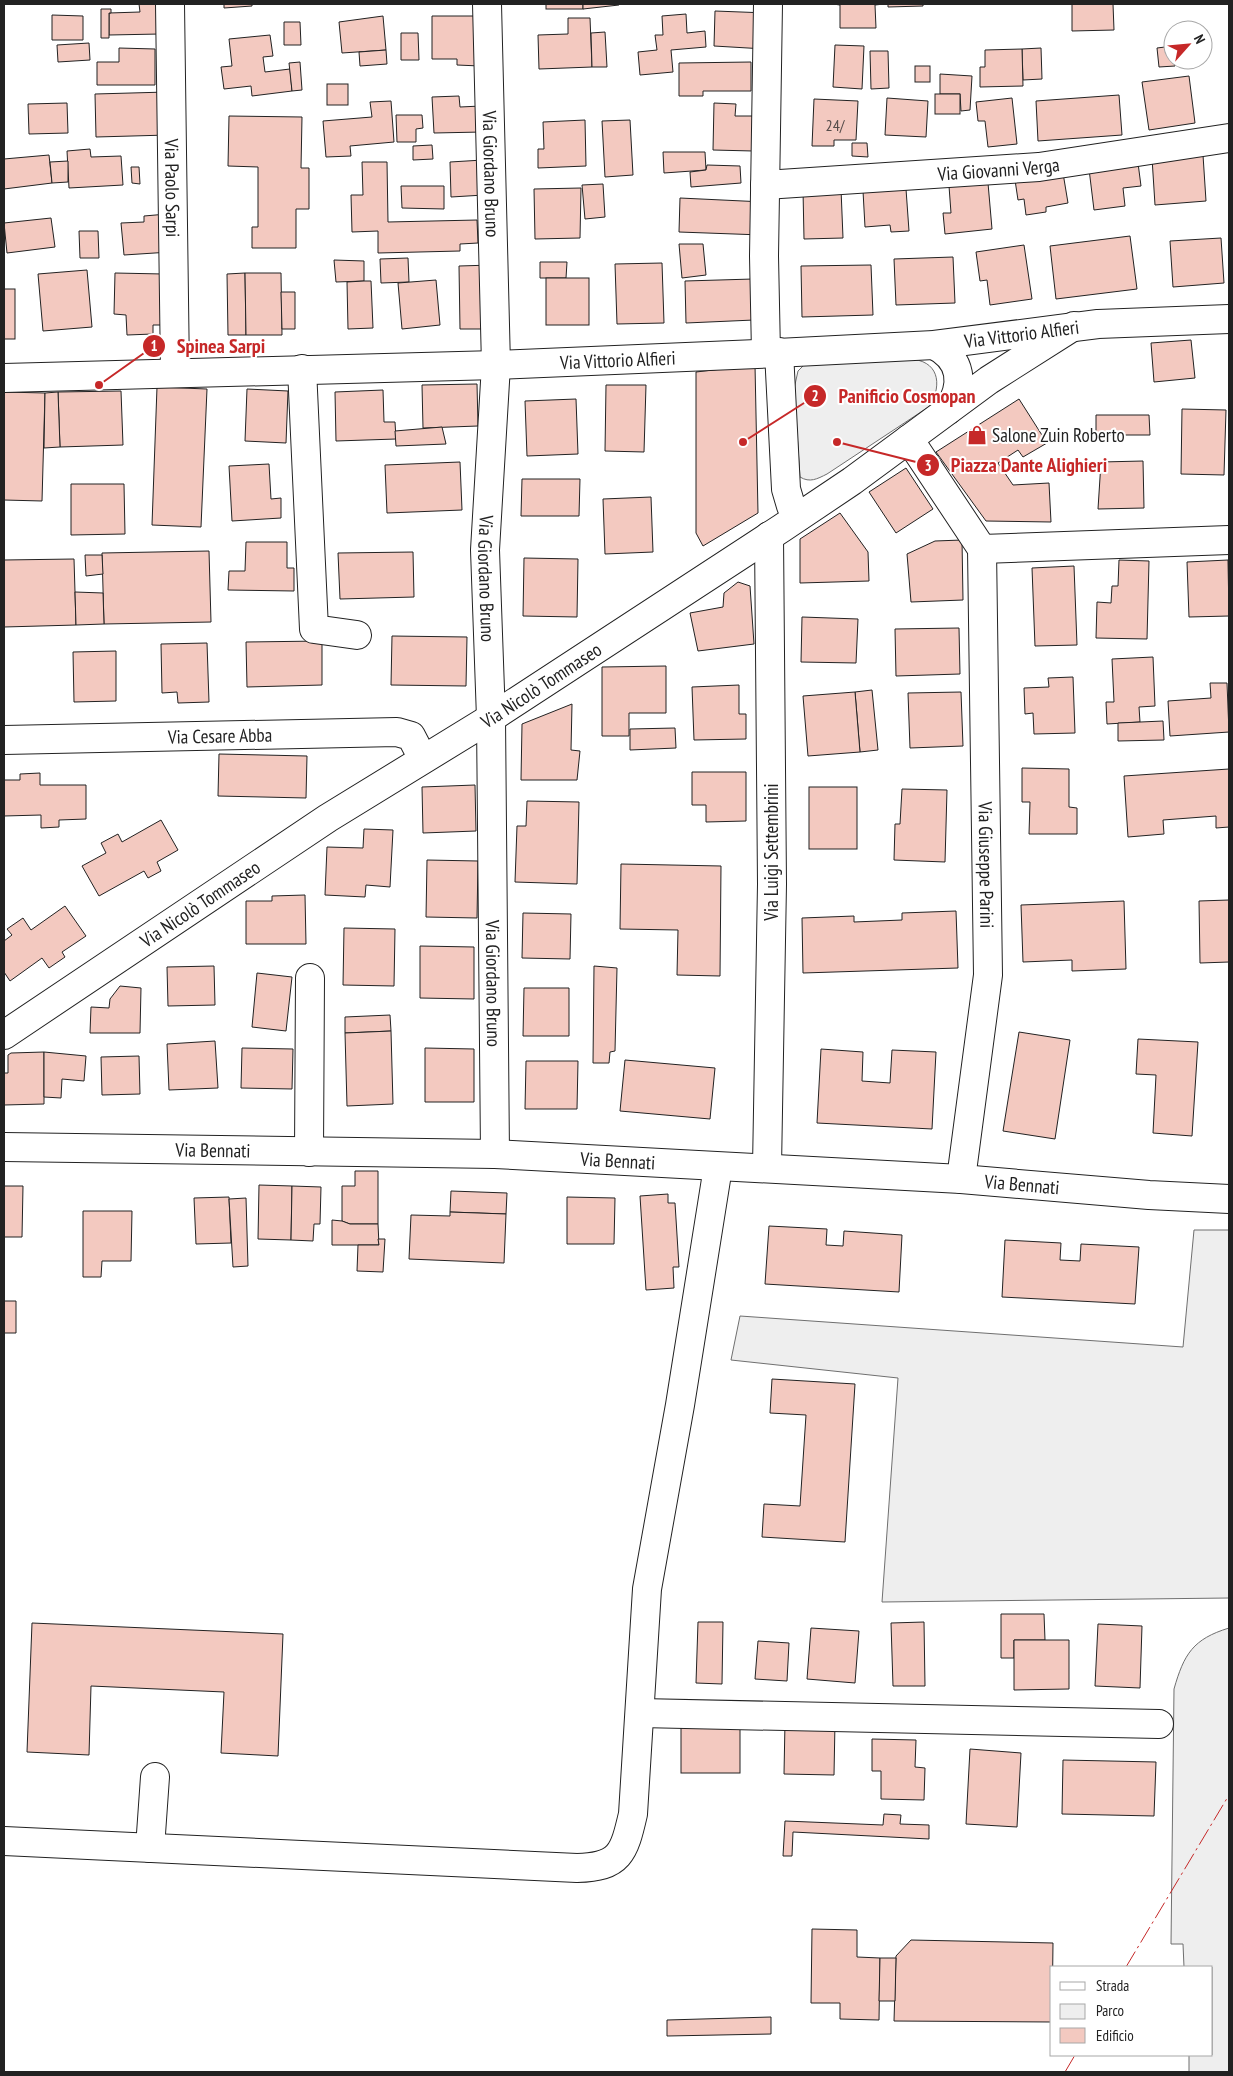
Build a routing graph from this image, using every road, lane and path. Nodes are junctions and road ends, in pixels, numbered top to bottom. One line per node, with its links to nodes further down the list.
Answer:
1 (170, 4): 12 (street, Via Paolo Sarpi)
2 (487, 4): 10 (street, Via Giordano Bruno)
3 (768, 4): 5 (street)
4 (1229, 138): 5 (street, Via Giovanni Verga)
5 (765, 185): 9 (street)
6 (1229, 319): 7 (street, Via Vittorio Alfieri)
7 (1074, 326): 8 (street, Via Vittorio Alfieri); 14 (street, Via Nicolò Tommaseo)
8 (934, 345): 9 (street, Via Vittorio Alfieri); 14 (street)
9 (773, 353): 10 (street, Via Vittorio Alfieri); 16 (street)
10 (496, 365): 11 (street, Via Vittorio Alfieri); 21 (street, Via Giordano Bruno)
11 (302, 369): 12 (street, Via Vittorio Alfieri); 20 (street)
12 (175, 372): 13 (street, Via Vittorio Alfieri)
13 (4, 378)
14 (948, 410): 15 (street, Via Nicolò Tommaseo)
15 (909, 439): 16 (street, Via Nicolò Tommaseo); 19 (street)
16 (799, 516): 17 (street, Via Nicolò Tommaseo)
17 (769, 536): 21 (street, Via Nicolò Tommaseo); 30 (street, Via Luigi Settembrini)
18 (1229, 540): 19 (street)
19 (982, 549): 31 (street, Via Giuseppe Parini)
20 (357, 635)
21 (491, 718): 23 (street, Via Nicolò Tommaseo); 28 (street, Via Giordano Bruno)
22 (4, 740): 23 (street, Via Cesare Abba)
23 (423, 759): 25 (street, Via Nicolò Tommaseo)
24 (310, 978): 27 (street)
25 (4, 1036)
26 (4, 1147): 27 (street, Via Bennati)
27 (309, 1152): 28 (street, Via Bennati)
28 (495, 1154): 29 (street, Via Bennati)
29 (718, 1167): 30 (street, Via Bennati); 33 (street)
30 (767, 1167): 31 (street, Via Bennati)
31 (961, 1179): 32 (street, Via Bennati)
32 (1229, 1199)
33 (640, 1713): 34 (street); 37 (street)
34 (1159, 1724)
35 (155, 1777): 37 (street)
36 (4, 1841): 37 (street)
37 (150, 1848)

